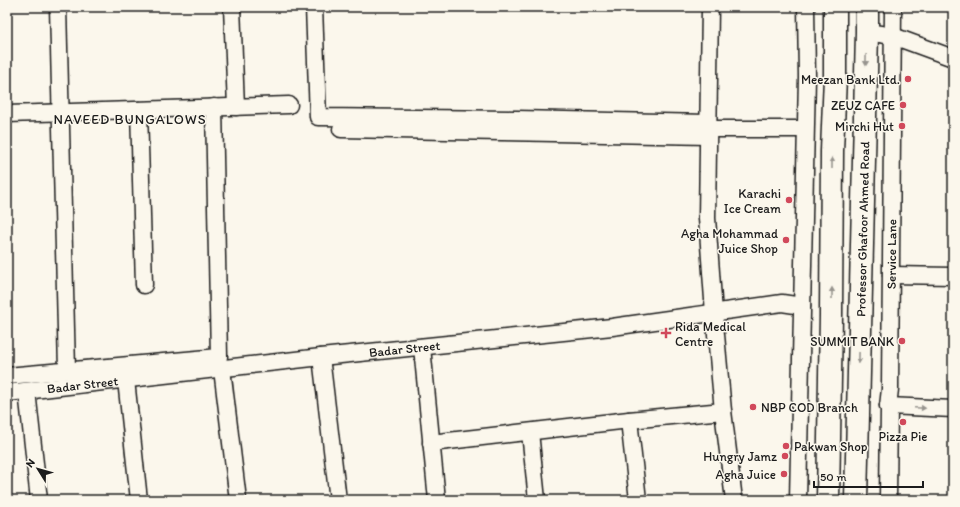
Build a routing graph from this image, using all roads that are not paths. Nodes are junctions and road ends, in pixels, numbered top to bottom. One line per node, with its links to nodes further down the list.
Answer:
1 (58, 7): 16 (street)
2 (232, 7): 14 (street)
3 (314, 7): 20 (street)
4 (710, 7): 20 (street)
5 (806, 7): 18 (street)
6 (835, 7): 26 (main road, one-way to 6)
7 (867, 7): 9 (main road, Professor Ghafoor Ahmed Road)
8 (893, 7): 10 (street, Service Lane)
9 (867, 32): 10 (street); 27 (main road, Professor Ghafoor Ahmed Road, one-way to 27)
10 (893, 36): 11 (street); 21 (street, Service Lane)
11 (953, 58)
12 (289, 106): 14 (street)
13 (214, 107): 14 (street); 15 (street); 31 (street)
14 (236, 107)
15 (139, 110): 16 (street); 23 (street)
16 (61, 113): 17 (street); 31 (street)
17 (7, 114)
18 (805, 129): 20 (street); 24 (street)
19 (341, 130): 20 (street)
20 (708, 130): 25 (street)
21 (890, 275): 22 (street); 36 (street, Service Lane)
22 (953, 276)
23 (144, 285)
24 (802, 306): 25 (street, Badar Street); 50 (street)
25 (714, 313): 28 (street, Badar Street); 38 (street)
26 (831, 315): 27 (main road); 51 (main road)
27 (860, 317): 52 (main road, Professor Ghafoor Ahmed Road, one-way to 52)
28 (422, 347): 29 (street, Badar Street); 41 (street)
29 (321, 357): 30 (street, Badar Street); 45 (street)
30 (222, 369): 33 (street, Badar Street); 44 (street)
31 (67, 370): 32 (street)
32 (7, 376)
33 (126, 380): 34 (street, Badar Street); 43 (street)
34 (27, 391): 35 (street, Badar Street); 42 (street)
35 (7, 393)
36 (888, 406): 37 (street, one-way to 37); 53 (street, Service Lane)
37 (953, 409)
38 (723, 411): 39 (street); 49 (street)
39 (629, 420): 40 (street); 48 (street)
40 (530, 432): 41 (street); 47 (street)
41 (431, 443): 46 (street)
42 (39, 500)
43 (140, 500)
44 (238, 500)
45 (338, 500)
46 (436, 500)
47 (537, 500)
48 (638, 500)
49 (734, 500)
50 (798, 500)
51 (828, 500)
52 (856, 500)
53 (888, 500)

